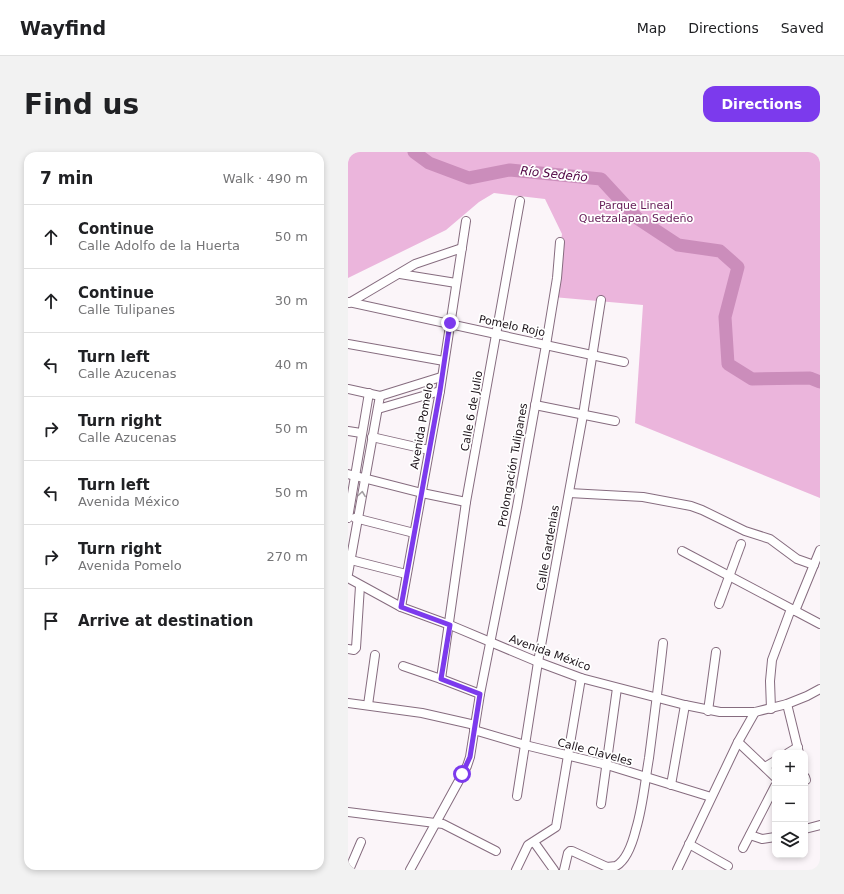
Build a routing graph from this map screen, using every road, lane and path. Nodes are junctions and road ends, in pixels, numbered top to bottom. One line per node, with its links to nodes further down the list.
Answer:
1 (520, 201): 10 (street, Calle 6 de Julio)
2 (466, 220): 4 (street, Avenida Pomelo)
3 (560, 242): 12 (street, Prolongación Tulipanes)
4 (462, 248): 5 (street); 6 (street, Avenida Pomelo)
5 (400, 274): 6 (street); 8 (street)
6 (456, 283): 9 (street, Avenida Pomelo)
7 (601, 300): 13 (street, Calle Gardenias)
8 (349, 302): 9 (street, Pomelo Rojo)
9 (450, 323): 10 (street, Pomelo Rojo); 14 (street, Avenida Pomelo)
10 (496, 334): 12 (street, Pomelo Rojo); 33 (street, Calle 6 de Julio)
11 (348, 344): 14 (street)
12 (546, 345): 13 (street, Pomelo Rojo); 21 (street, Prolongación Tulipanes)
13 (592, 355): 15 (street, Pomelo Rojo); 23 (street, Calle Gardenias)
14 (444, 361): 16 (street, Avenida Pomelo)
15 (624, 362)
16 (442, 377): 18 (street, Avenida Pomelo); 20 (street)
17 (348, 389): 19 (street)
18 (440, 391): 22 (street); 28 (street, Avenida Pomelo)
19 (369, 393): 20 (street); 26 (street)
20 (380, 396): 22 (street)
21 (535, 405): 23 (street); 52 (street, Prolongación Tulipanes)
22 (378, 409): 27 (street)
23 (583, 414): 24 (street); 32 (street, Calle Gardenias)
24 (615, 421)
25 (348, 431): 26 (street)
26 (362, 433): 29 (street)
27 (372, 437): 28 (street); 30 (street)
28 (429, 450): 31 (street, Avenida Pomelo)
29 (351, 474): 30 (street); 34 (street)
30 (365, 477): 31 (street); 35 (street, one-way to 30)
31 (422, 492): 33 (street); 36 (street, Avenida Pomelo)
32 (569, 493): 41 (street); 57 (street, Calle Gardenias)
33 (466, 502): 51 (street, Calle 6 de Julio)
34 (348, 517): 35 (street)
35 (358, 519): 36 (street); 40 (street)
36 (414, 533): 43 (street, Avenida Pomelo)
37 (741, 544): 44 (street)
38 (820, 550): 41 (street)
39 (682, 551): 44 (street)
40 (351, 560): 42 (street); 43 (street)
41 (814, 565): 49 (street)
42 (348, 574)
43 (406, 574): 48 (street, Avenida Pomelo)
44 (729, 576): 47 (street); 49 (street)
45 (348, 578): 46 (street, Avenida México)
46 (360, 586): 48 (street, Avenida México); 54 (street)
47 (719, 604)
48 (401, 607): 51 (street, Avenida México)
49 (793, 610): 50 (street); 69 (street)
50 (820, 624)
51 (450, 625): 52 (street, Avenida México); 60 (street, Calle 6 de Julio)
52 (491, 643): 57 (street, Avenida México); 63 (street, Prolongación Tulipanes)
53 (663, 643): 64 (street)
54 (348, 649)
55 (716, 652): 70 (street)
56 (375, 655): 67 (street)
57 (538, 662): 59 (street, Avenida México); 74 (street, Calle Gardenias)
58 (403, 666): 60 (street)
59 (581, 678): 61 (street, Avenida México); 76 (street)
60 (441, 679): 63 (street)
61 (617, 688): 64 (street, Avenida México); 78 (street)
62 (820, 689): 66 (street, Avenida México)
63 (480, 694): 72 (street, Prolongación Tulipanes)
64 (657, 698): 68 (street, Avenida México); 81 (street)
65 (348, 703): 67 (street, Calle Claveles)
66 (788, 704): 69 (street, Avenida México); 75 (street)
67 (368, 705): 72 (street, Calle Claveles)
68 (685, 706): 70 (street, Avenida México); 82 (street)
69 (771, 709): 71 (street, Avenida México)
70 (708, 711): 71 (street, Avenida México)
71 (755, 712): 73 (street)
72 (474, 727): 74 (street, Calle Claveles); 88 (street, Prolongación Tulipanes)
73 (738, 742): 79 (street); 85 (street)
74 (525, 745): 76 (street, Calle Claveles); 84 (street, Calle Gardenias)
75 (799, 750)
76 (568, 756): 78 (street, Calle Claveles); 94 (street)
77 (772, 763): 79 (street)
78 (607, 765): 81 (street, Calle Claveles); 86 (street)
79 (765, 767): 80 (street)
80 (772, 774)
81 (646, 777): 82 (street, Calle Claveles); 103 (street)
82 (670, 785): 85 (street, Calle Claveles)
83 (772, 792): 91 (street)
84 (517, 796)
85 (711, 797): 95 (street)
86 (601, 804)
87 (348, 812): 88 (street)
88 (436, 823): 97 (street); 100 (street, Prolongación Tulipanes)
89 (820, 825): 90 (street)
90 (808, 828)
91 (750, 835): 92 (street); 96 (street)
92 (772, 837)
93 (361, 842): 99 (street)
94 (534, 842): 101 (street); 102 (street)
95 (689, 844): 98 (street); 104 (street)
96 (743, 848)
97 (496, 851)
98 (728, 866)
99 (349, 870)
100 (410, 870)
101 (516, 870)
102 (554, 870)
103 (564, 870)
104 (678, 870)

